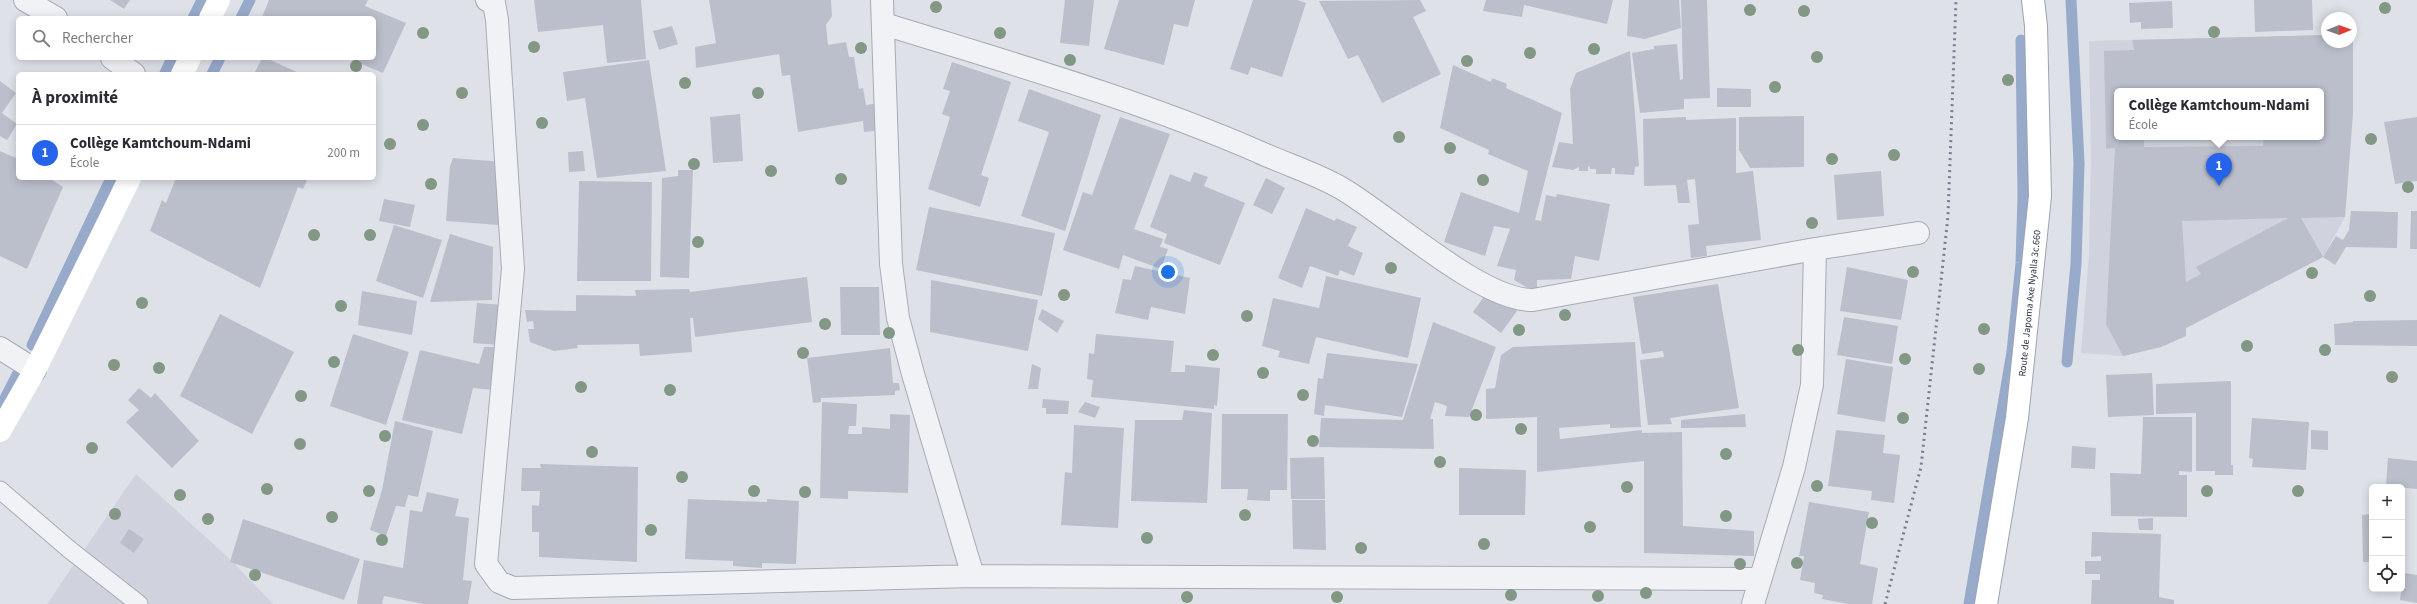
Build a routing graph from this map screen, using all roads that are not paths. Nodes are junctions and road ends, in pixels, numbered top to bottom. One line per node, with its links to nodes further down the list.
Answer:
1 (25, 0): 6 (street)
2 (219, 0): 7 (main road)
3 (882, 0): 8 (street)
4 (2033, 0): 24 (main road, Route de Japoma Axe Nyalla 3c.660)
5 (494, 1): 20 (street)
6 (53, 16)
7 (211, 16)
8 (884, 24): 15 (street); 20 (street)
9 (115, 60): 11 (street)
10 (189, 60): 12 (main road)
11 (131, 72)
12 (183, 72)
13 (129, 180): 17 (main road)
14 (1918, 233): 15 (street)
15 (1815, 249): 21 (street)
16 (0, 348): 17 (street)
17 (35, 370): 18 (main road)
18 (0, 431)
19 (0, 490): 22 (lane)
20 (973, 576): 21 (street)
21 (1759, 578): 23 (street)
22 (139, 604)
23 (1753, 604)
24 (1986, 604)

